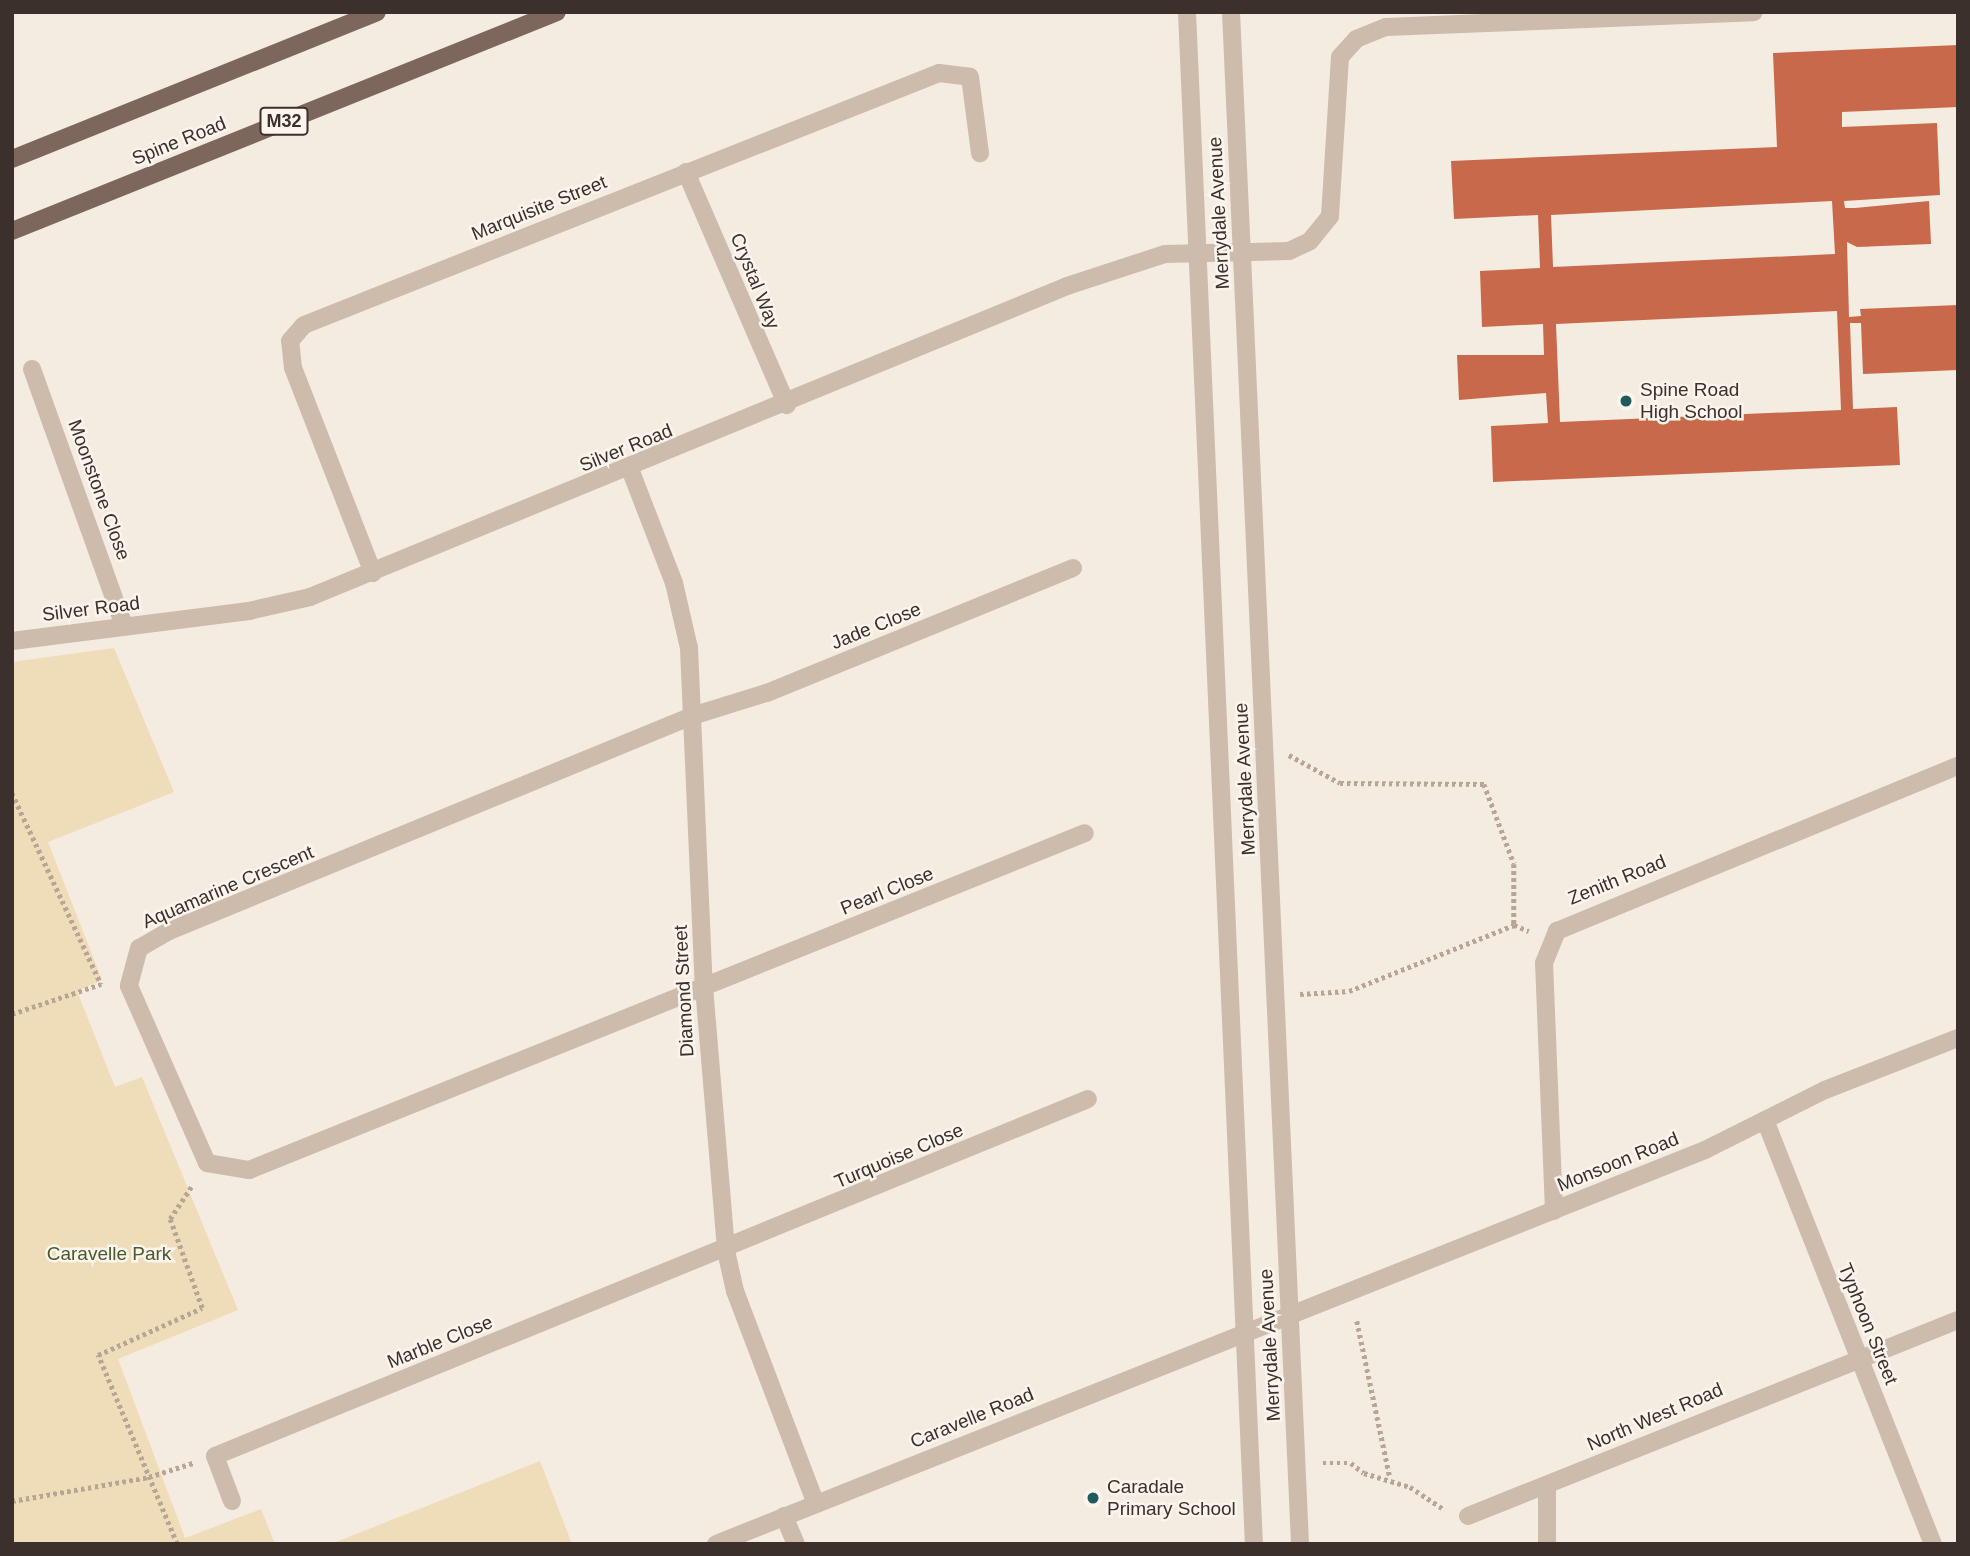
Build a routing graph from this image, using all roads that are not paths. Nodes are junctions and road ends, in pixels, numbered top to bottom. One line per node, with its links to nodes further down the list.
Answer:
1 (377, 12): 7 (main road)
2 (557, 12): 9 (main road, Spine Road / M32)
3 (1187, 12): 11 (street, Merrydale Avenue)
4 (1231, 12): 10 (street, Merrydale Avenue)
5 (1754, 12): 10 (street, Silver Road)
6 (980, 153): 8 (street, Marquisite Street)
7 (12, 159)
8 (686, 172): 13 (street, Crystal Way); 16 (street, Marquisite Street)
9 (12, 231)
10 (1241, 253): 11 (street, Silver Road); 28 (street, Merrydale Avenue)
11 (1197, 255): 13 (street, Silver Road); 30 (street, Merrydale Avenue)
12 (32, 369): 17 (street, Moonstone Close)
13 (787, 405): 14 (street, Silver Road)
14 (630, 469): 16 (street, Silver Road); 19 (street, Diamond Street)
15 (1073, 568): 19 (street, Jade Close)
16 (373, 573): 17 (street, Silver Road)
17 (124, 626): 18 (street, Silver Road)
18 (12, 640)
19 (692, 716): 22 (street, Diamond Street); 22 (street, Aquamarine Crescent)
20 (1958, 766): 26 (street, Zenith Road)
21 (1084, 833): 22 (street, Pearl Close)
22 (704, 987): 27 (street, Diamond Street)
23 (1958, 1038): 25 (street, Monsoon Road)
24 (1088, 1099): 27 (street, Turquoise Close)
25 (1765, 1120): 26 (street, Monsoon Road); 31 (street, Typhoon Street)
26 (1554, 1211): 28 (street, Monsoon Road)
27 (726, 1251): 33 (street, Marble Close); 34 (street, Diamond Street)
28 (1289, 1313): 30 (street, Monsoon Road); 40 (street, Merrydale Avenue)
29 (1958, 1320): 31 (street, North West Road)
30 (1244, 1330): 34 (street, Caravelle Road); 39 (street, Merrydale Avenue)
31 (1857, 1356): 32 (street, North West Road); 42 (street, Typhoon Street)
32 (1547, 1485): 36 (street, North West Road); 41 (street)
33 (232, 1501)
34 (816, 1504): 35 (street, Caravelle Road)
35 (784, 1516): 37 (street, Caravelle Road); 38 (street)
36 (1468, 1516)
37 (716, 1544)
38 (796, 1544)
39 (1254, 1544)
40 (1300, 1544)
41 (1547, 1544)
42 (1933, 1544)

